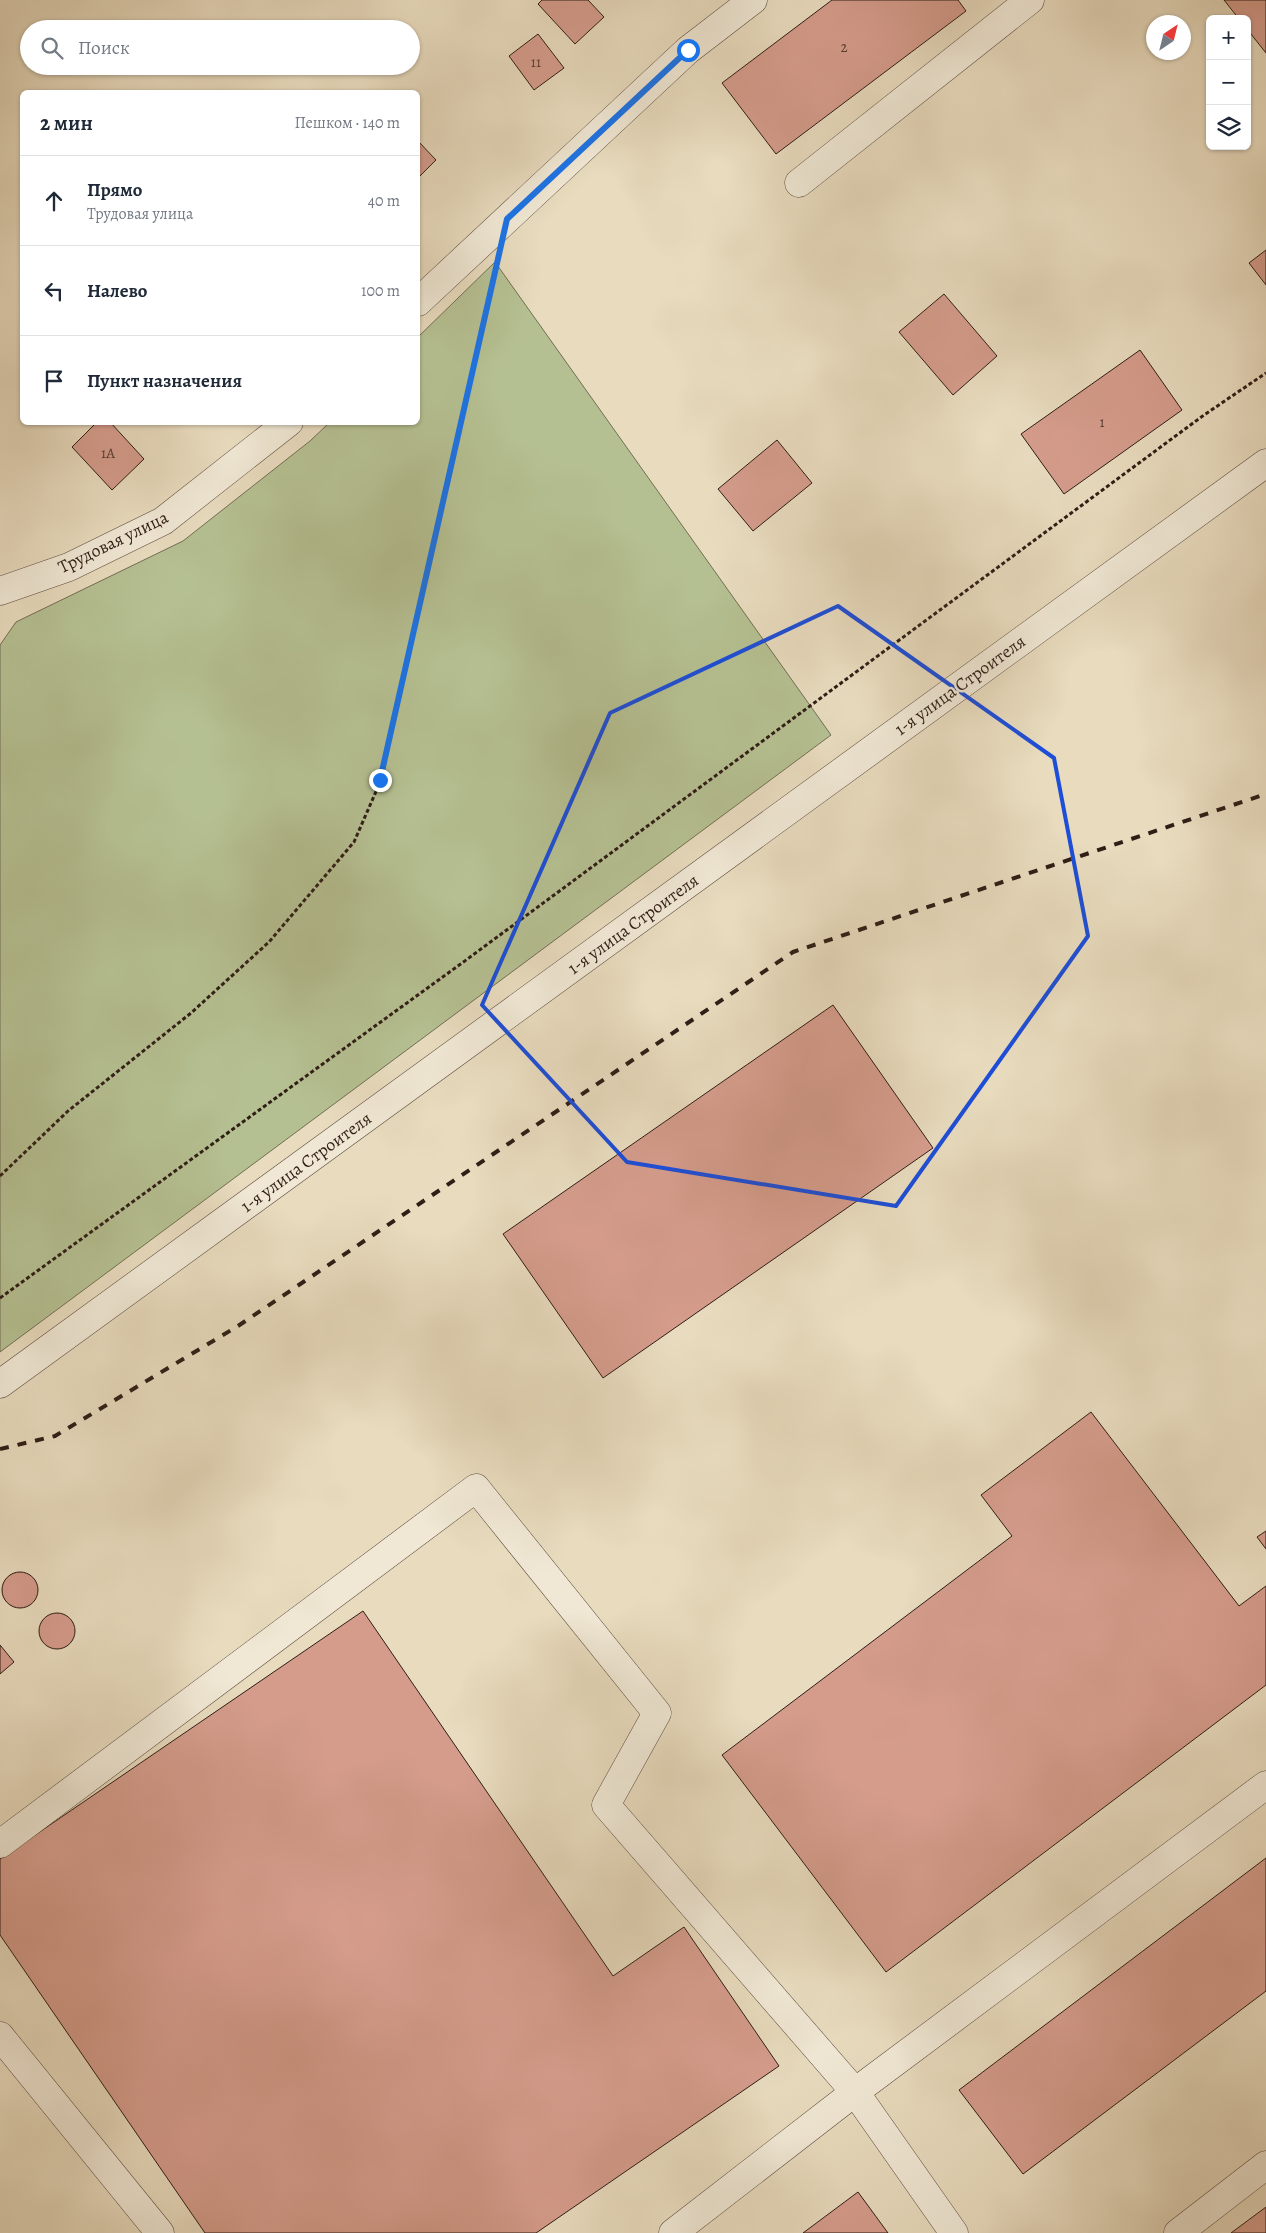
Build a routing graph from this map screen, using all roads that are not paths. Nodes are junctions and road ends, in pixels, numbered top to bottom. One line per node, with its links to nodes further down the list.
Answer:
1 (753, 0): 4 (street)
2 (1030, 0): 3 (street)
3 (799, 182)
4 (420, 300)
5 (284, 425): 7 (street, Трудовая улица)
6 (1266, 463): 8 (street, 1-я улица Строителя)
7 (1, 588)
8 (0, 1384)
9 (1266, 1785): 12 (street)
10 (0, 1844): 12 (street)
11 (0, 2036): 14 (street)
12 (855, 2092): 15 (street); 16 (street)
13 (1266, 2165): 17 (street)
14 (160, 2233)
15 (673, 2233)
16 (954, 2233)
17 (1178, 2233)

